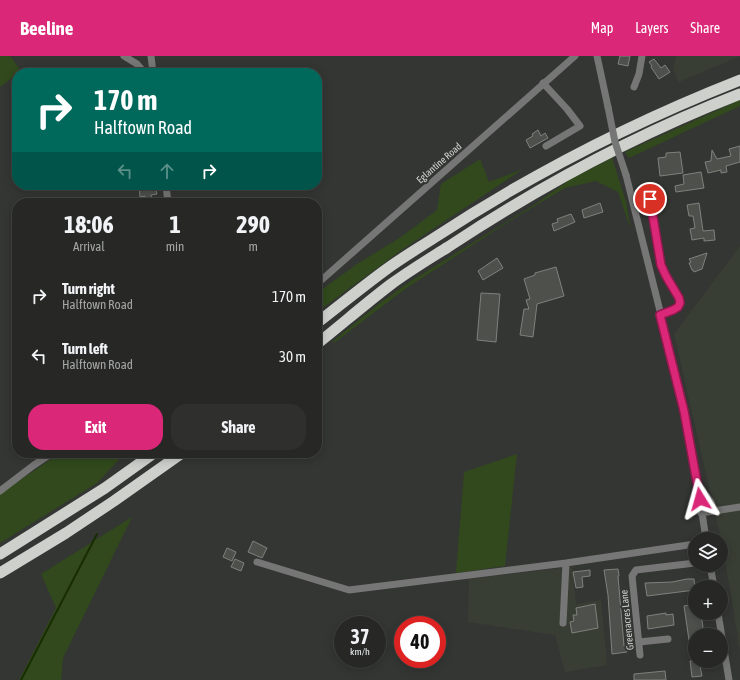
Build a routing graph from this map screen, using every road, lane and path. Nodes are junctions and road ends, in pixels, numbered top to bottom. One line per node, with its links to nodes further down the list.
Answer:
1 (124, 56): 6 (street)
2 (151, 56): 7 (street)
3 (575, 56): 9 (street, Eglantine Road)
4 (597, 56): 15 (street, bridge)
5 (642, 56): 10 (street)
6 (141, 68)
7 (152, 68)
8 (740, 80): 16 (highway)
9 (543, 83): 12 (street); 14 (street, Eglantine Road)
10 (634, 87)
11 (740, 94): 17 (highway)
12 (546, 146)
13 (650, 199): 15 (street)
14 (322, 280)
15 (660, 315): 21 (street)
16 (322, 319)
17 (322, 340)
18 (44, 458): 22 (street)
19 (147, 458): 28 (highway)
20 (175, 458): 32 (highway)
21 (698, 484): 24 (street); 25 (street)
22 (0, 491)
23 (740, 507): 24 (street)
24 (715, 511): 25 (street)
25 (702, 513): 26 (street)
26 (705, 532)
27 (688, 545): 30 (street)
28 (0, 554)
29 (257, 562): 30 (street)
30 (566, 563): 34 (street)
31 (688, 564): 36 (street, Greenacres Lane)
32 (0, 573)
33 (719, 620): 38 (street)
34 (563, 624)
35 (668, 639): 36 (street)
36 (639, 642): 37 (street, Greenacres Lane)
37 (640, 655)
38 (729, 680)

